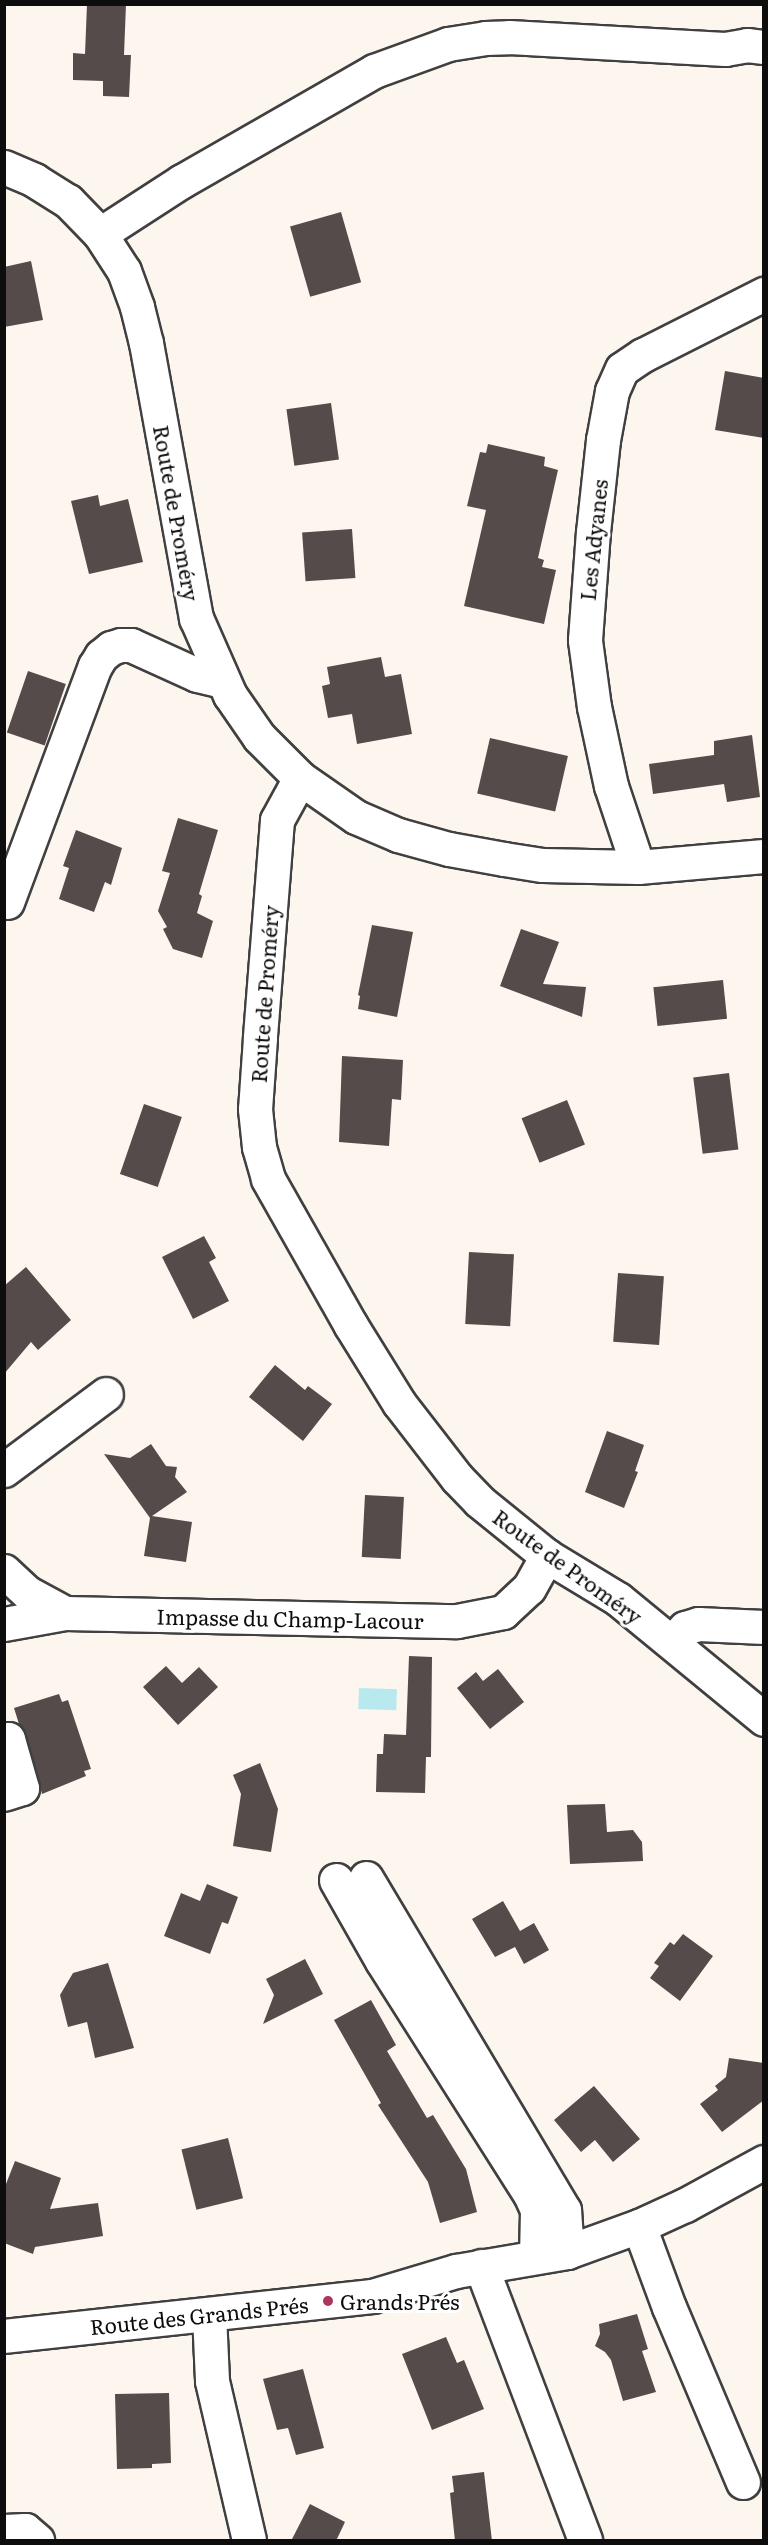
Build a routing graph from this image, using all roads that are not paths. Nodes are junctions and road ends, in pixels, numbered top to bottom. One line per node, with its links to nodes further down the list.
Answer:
1 (764, 47): 3 (street)
2 (4, 167): 3 (street, Route de Proméry)
3 (100, 234): 5 (street, Route de Proméry)
4 (764, 294): 8 (street, Les Adyanes)
5 (223, 681): 6 (street, Route de Proméry); 9 (street)
6 (300, 778): 8 (street); 12 (street, Route de Proméry)
7 (764, 856): 8 (street)
8 (638, 867)
9 (7, 902)
10 (106, 1394): 11 (street)
11 (4, 1470)
12 (547, 1556): 14 (street, Impasse du Champ-Lacour); 17 (street, Route de Proméry)
13 (4, 1571): 14 (street)
14 (64, 1613): 15 (street, Impasse du Champ-Lacour)
15 (4, 1624)
16 (764, 1627): 17 (street)
17 (672, 1642): 18 (street, Route de Proméry)
18 (764, 1719)
19 (4, 1740): 20 (street)
20 (4, 1794)
21 (351, 1879): 24 (street)
22 (764, 2162): 23 (street, Route des Grands Prés)
23 (639, 2226): 24 (street, Route des Grands Prés); 28 (street)
24 (551, 2254): 25 (street, Route des Grands Prés)
25 (480, 2266): 26 (street, Route des Grands Prés); 32 (street)
26 (209, 2314): 27 (street, Route des Grands Prés); 31 (street)
27 (4, 2336)
28 (743, 2482)
29 (4, 2531): 30 (street)
30 (38, 2541)
31 (249, 2541)
32 (585, 2541)

